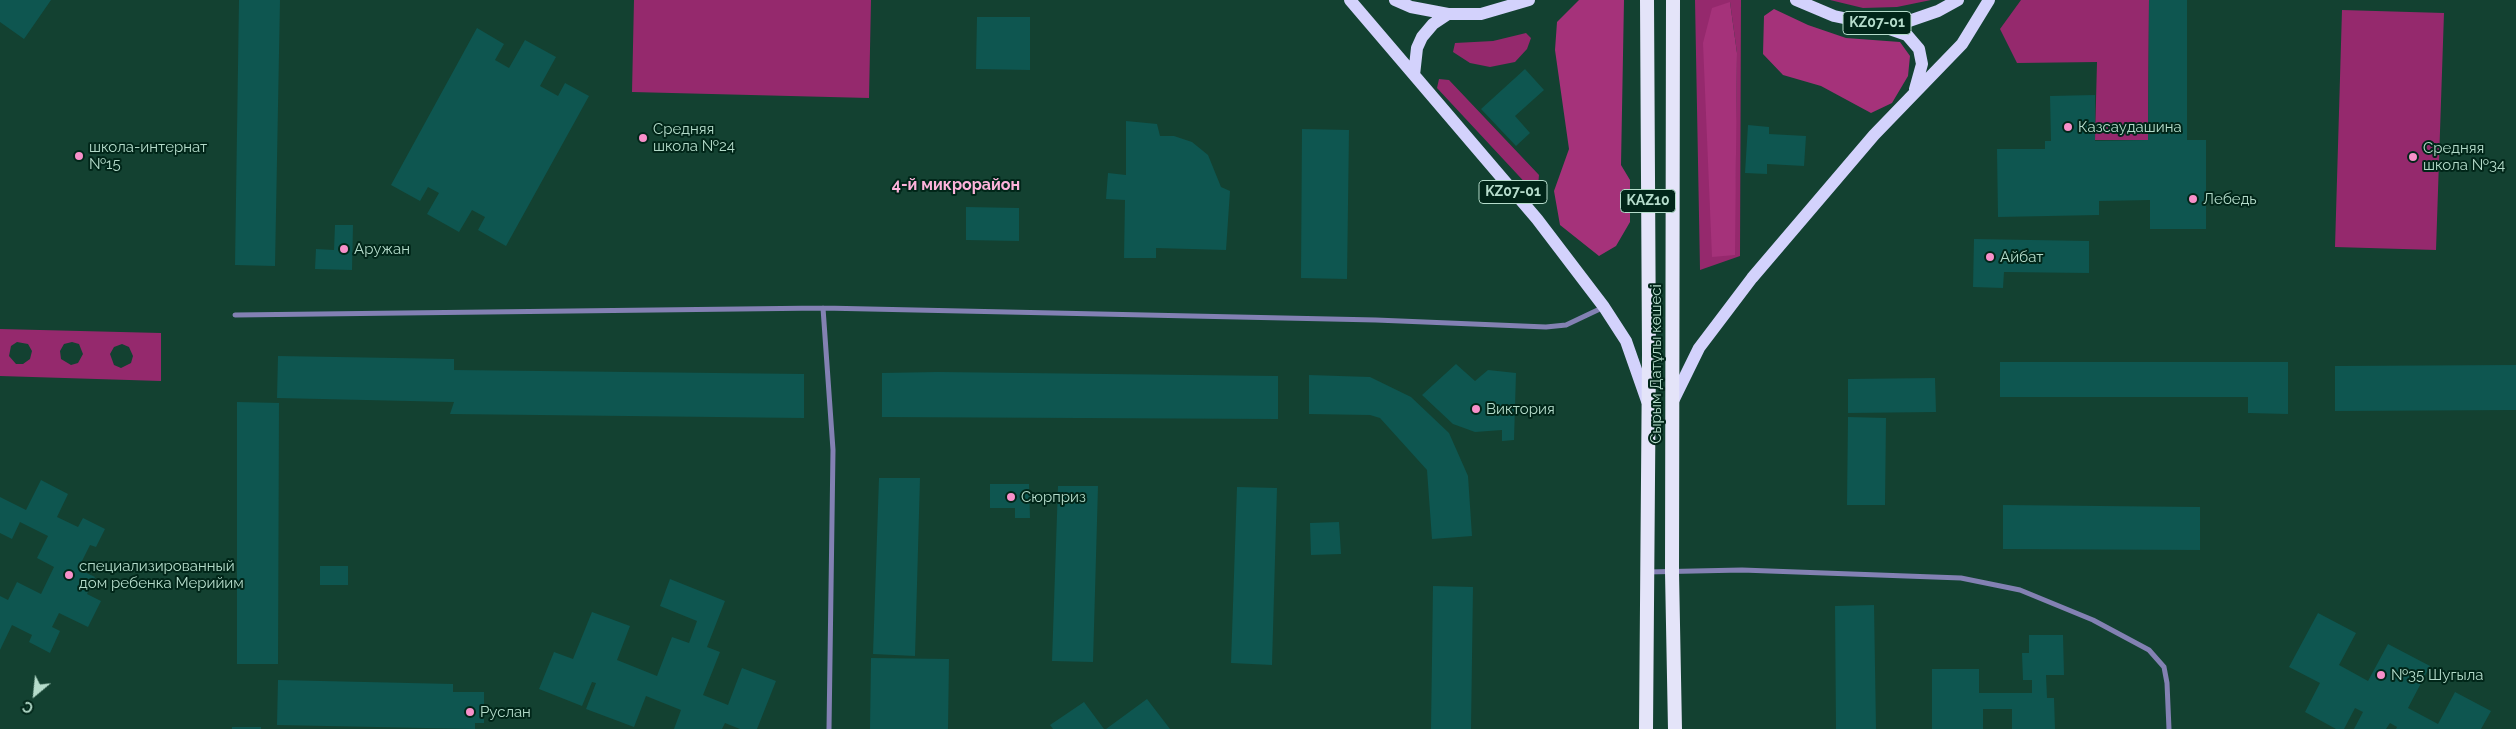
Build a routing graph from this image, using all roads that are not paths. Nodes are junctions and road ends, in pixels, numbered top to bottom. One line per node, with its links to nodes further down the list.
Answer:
1 (1350, 0): 11 (main road, KZ07-01)
2 (1395, 0): 9 (main road)
3 (1529, 0): 9 (main road)
4 (1647, 0): 17 (highway, Сырым Датұлы көшесі / KAZ10)
5 (1673, 0): 16 (highway, Сырым Датұлы көшесі / KAZ10)
6 (1796, 0): 10 (main road, KZ07-01)
7 (1958, 0): 10 (main road, KZ07-01)
8 (1989, 0): 12 (main road)
9 (1448, 14): 11 (main road)
10 (1872, 24): 12 (main road)
11 (1414, 75): 13 (main road, KZ07-01)
12 (1914, 91): 16 (main road)
13 (1604, 307): 14 (street); 17 (main road, KZ07-01)
14 (823, 308): 15 (street); 20 (street)
15 (235, 315)
16 (1673, 401): 19 (highway, Сырым Датұлы көшесі / KAZ10)
17 (1648, 402): 18 (highway, Сырым Датұлы көшесі / KAZ10)
18 (1647, 572): 19 (street); 21 (highway, Сырым Датұлы көшесі / KAZ10)
19 (1672, 572): 22 (highway, Сырым Датұлы көшесі / KAZ10); 23 (street)
20 (829, 729)
21 (1646, 729)
22 (1675, 729)
23 (2169, 729)

